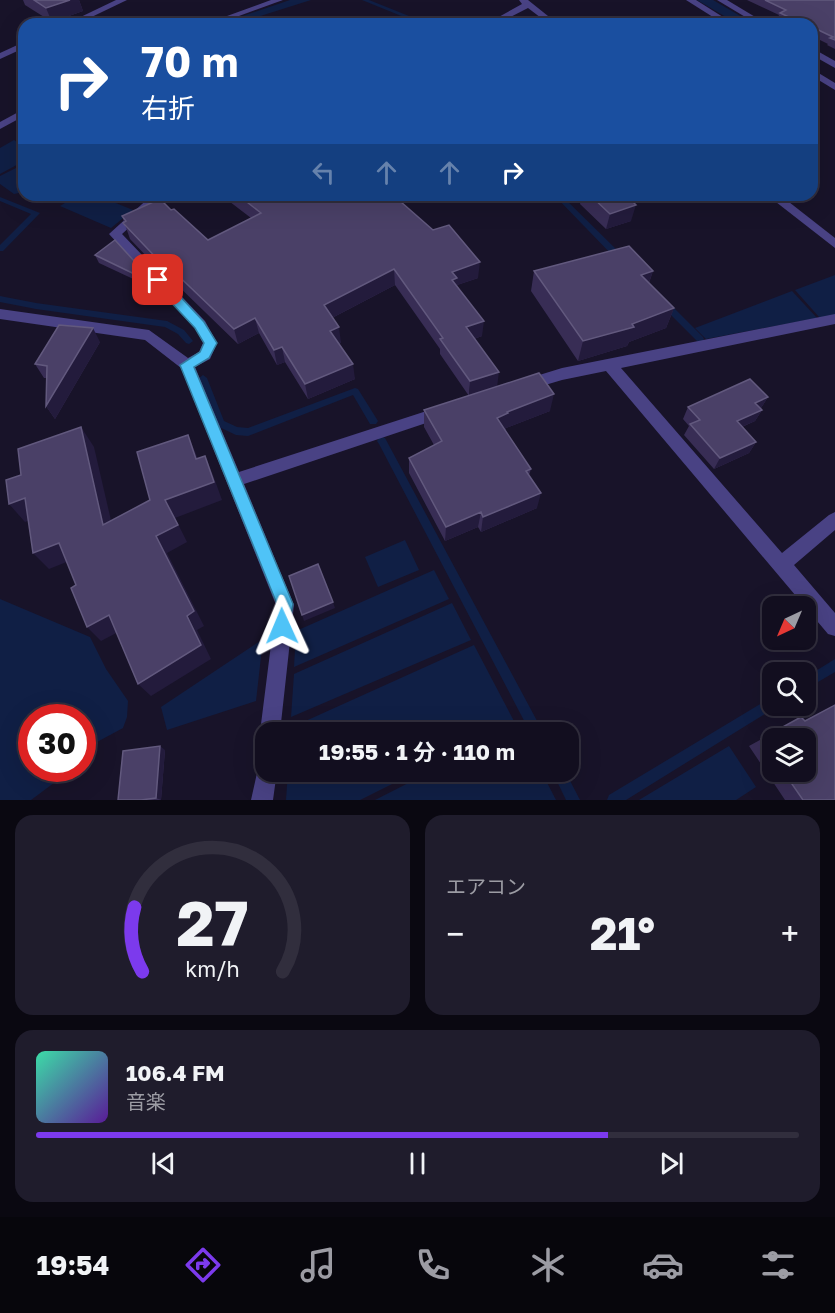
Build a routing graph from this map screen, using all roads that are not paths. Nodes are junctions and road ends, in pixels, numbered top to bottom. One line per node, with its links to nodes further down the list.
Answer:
1 (123, 0): 6 (street)
2 (279, 0): 7 (street)
3 (690, 0): 10 (street)
4 (721, 0): 11 (street)
5 (526, 2): 8 (street); 9 (street)
6 (83, 18)
7 (226, 18)
8 (500, 18)
9 (546, 18)
10 (720, 18)
11 (752, 18)
12 (18, 48): 14 (street)
13 (818, 55): 15 (street)
14 (0, 56)
15 (835, 65)
16 (818, 76): 17 (street)
17 (835, 87)
18 (18, 116): 19 (street)
19 (0, 126)
20 (152, 201): 26 (street)
21 (781, 201): 22 (street)
22 (835, 244)
23 (0, 314): 26 (street)
24 (835, 319): 25 (street)
25 (609, 364): 27 (street); 31 (street)
26 (187, 365): 29 (street)
27 (508, 391)
28 (454, 408): 29 (street)
29 (234, 480): 33 (street)
30 (835, 520): 31 (street)
31 (781, 565): 32 (street)
32 (835, 627)
33 (271, 722)
34 (264, 782): 35 (street)
35 (262, 800)

